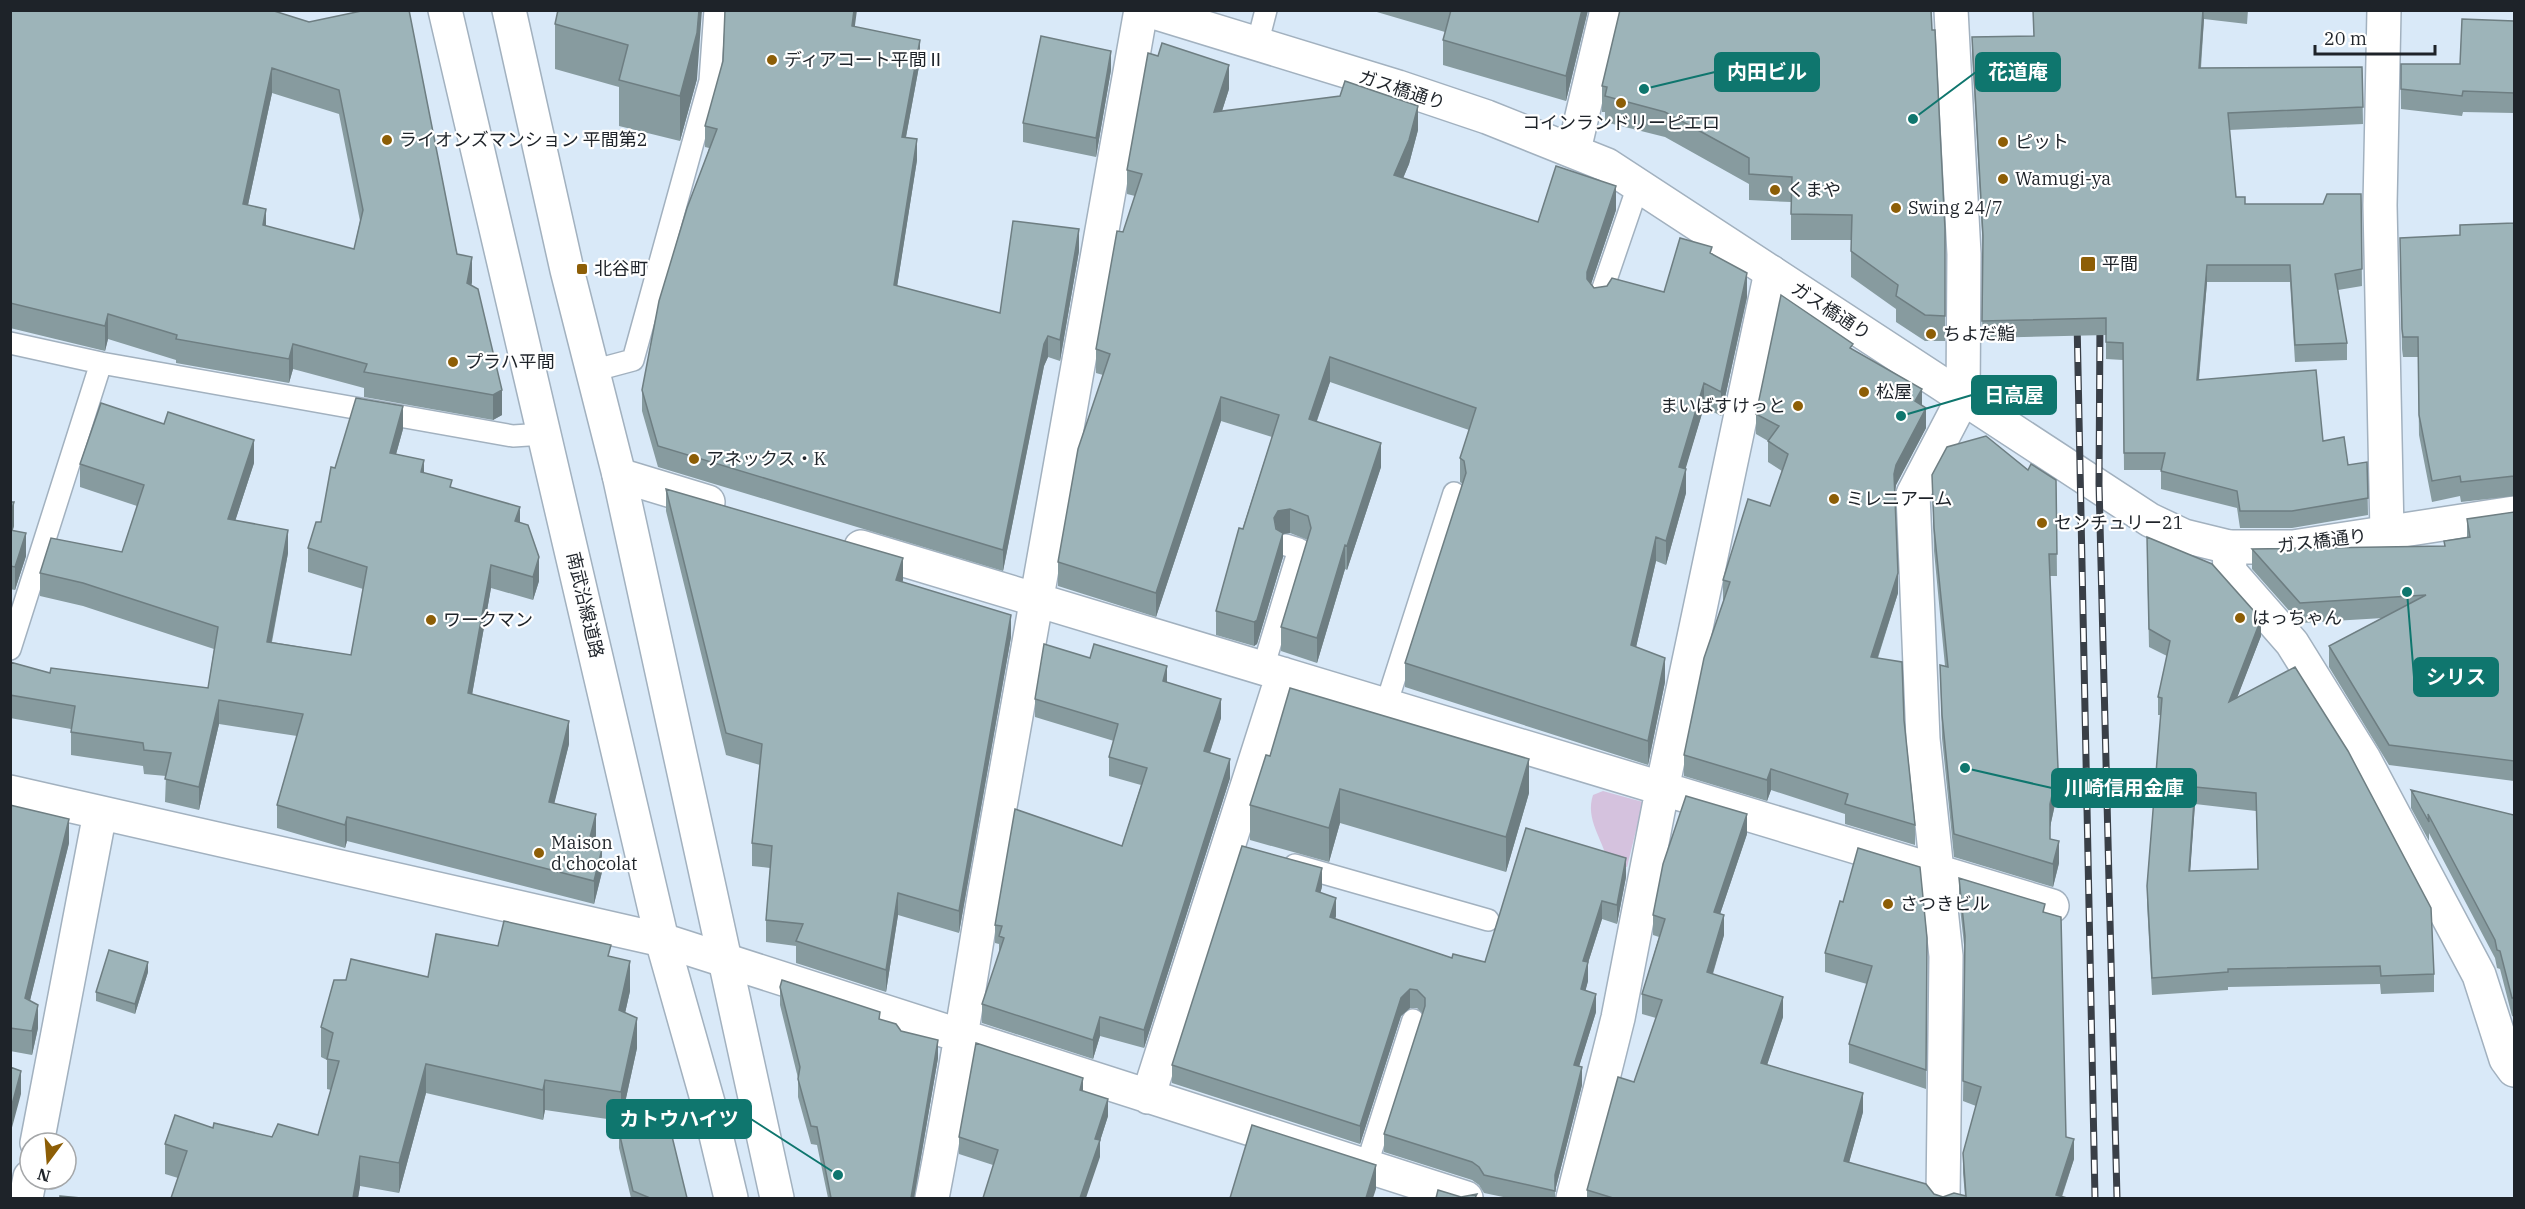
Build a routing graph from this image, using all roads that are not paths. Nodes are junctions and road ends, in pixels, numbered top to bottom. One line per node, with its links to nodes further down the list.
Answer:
1 (445, 10): 19 (street, 南武沿線道路)
2 (509, 10): 17 (street)
3 (715, 10): 17 (lane)
4 (1141, 10): 28 (street)
5 (1147, 10): 10 (street, ガス橋通り)
6 (1266, 10): 10 (lane)
7 (1607, 10): 11 (street)
8 (1951, 10): 18 (street)
9 (2384, 10): 24 (street)
10 (1257, 45): 11 (street, ガス橋通り)
11 (1574, 150): 12 (street, ガス橋通り)
12 (1638, 186): 13 (street, ガス橋通り); 14 (lane)
13 (1771, 272): 18 (street, ガス橋通り); 32 (street)
14 (1599, 300)
15 (10, 343): 16 (lane)
16 (101, 363): 19 (lane); 29 (lane)
17 (592, 371): 20 (street)
18 (1963, 398): 27 (street, ガス橋通り); 36 (street)
19 (543, 434): 39 (street, 南武沿線道路)
20 (618, 475): 22 (street); 40 (street)
21 (1454, 493): 31 (lane)
22 (738, 511)
23 (2514, 513): 24 (street, ガス橋通り)
24 (2386, 532): 27 (street, ガス橋通り)
25 (833, 539): 28 (street)
26 (1286, 545): 30 (lane)
27 (2229, 547): 43 (street)
28 (1038, 601): 30 (street); 42 (street)
29 (10, 649)
30 (1273, 671): 31 (street); 44 (street)
31 (1386, 705): 32 (street)
32 (1663, 787): 36 (street); 51 (street)
33 (10, 792): 34 (street)
34 (100, 813): 39 (street); 45 (street)
35 (1273, 859): 38 (lane)
36 (1937, 870): 37 (street); 52 (street)
37 (2052, 906)
38 (1488, 920)
39 (662, 940): 40 (street); 47 (street, 南武沿線道路)
40 (724, 961): 42 (street); 48 (street)
41 (1413, 1020): 46 (lane)
42 (960, 1036): 44 (street); 49 (street)
43 (2514, 1070)
44 (1148, 1097): 46 (street)
45 (39, 1131)
46 (1366, 1167): 50 (street)
47 (731, 1198)
48 (777, 1198)
49 (932, 1198)
50 (1466, 1198)
51 (1573, 1198)
52 (1943, 1198)

